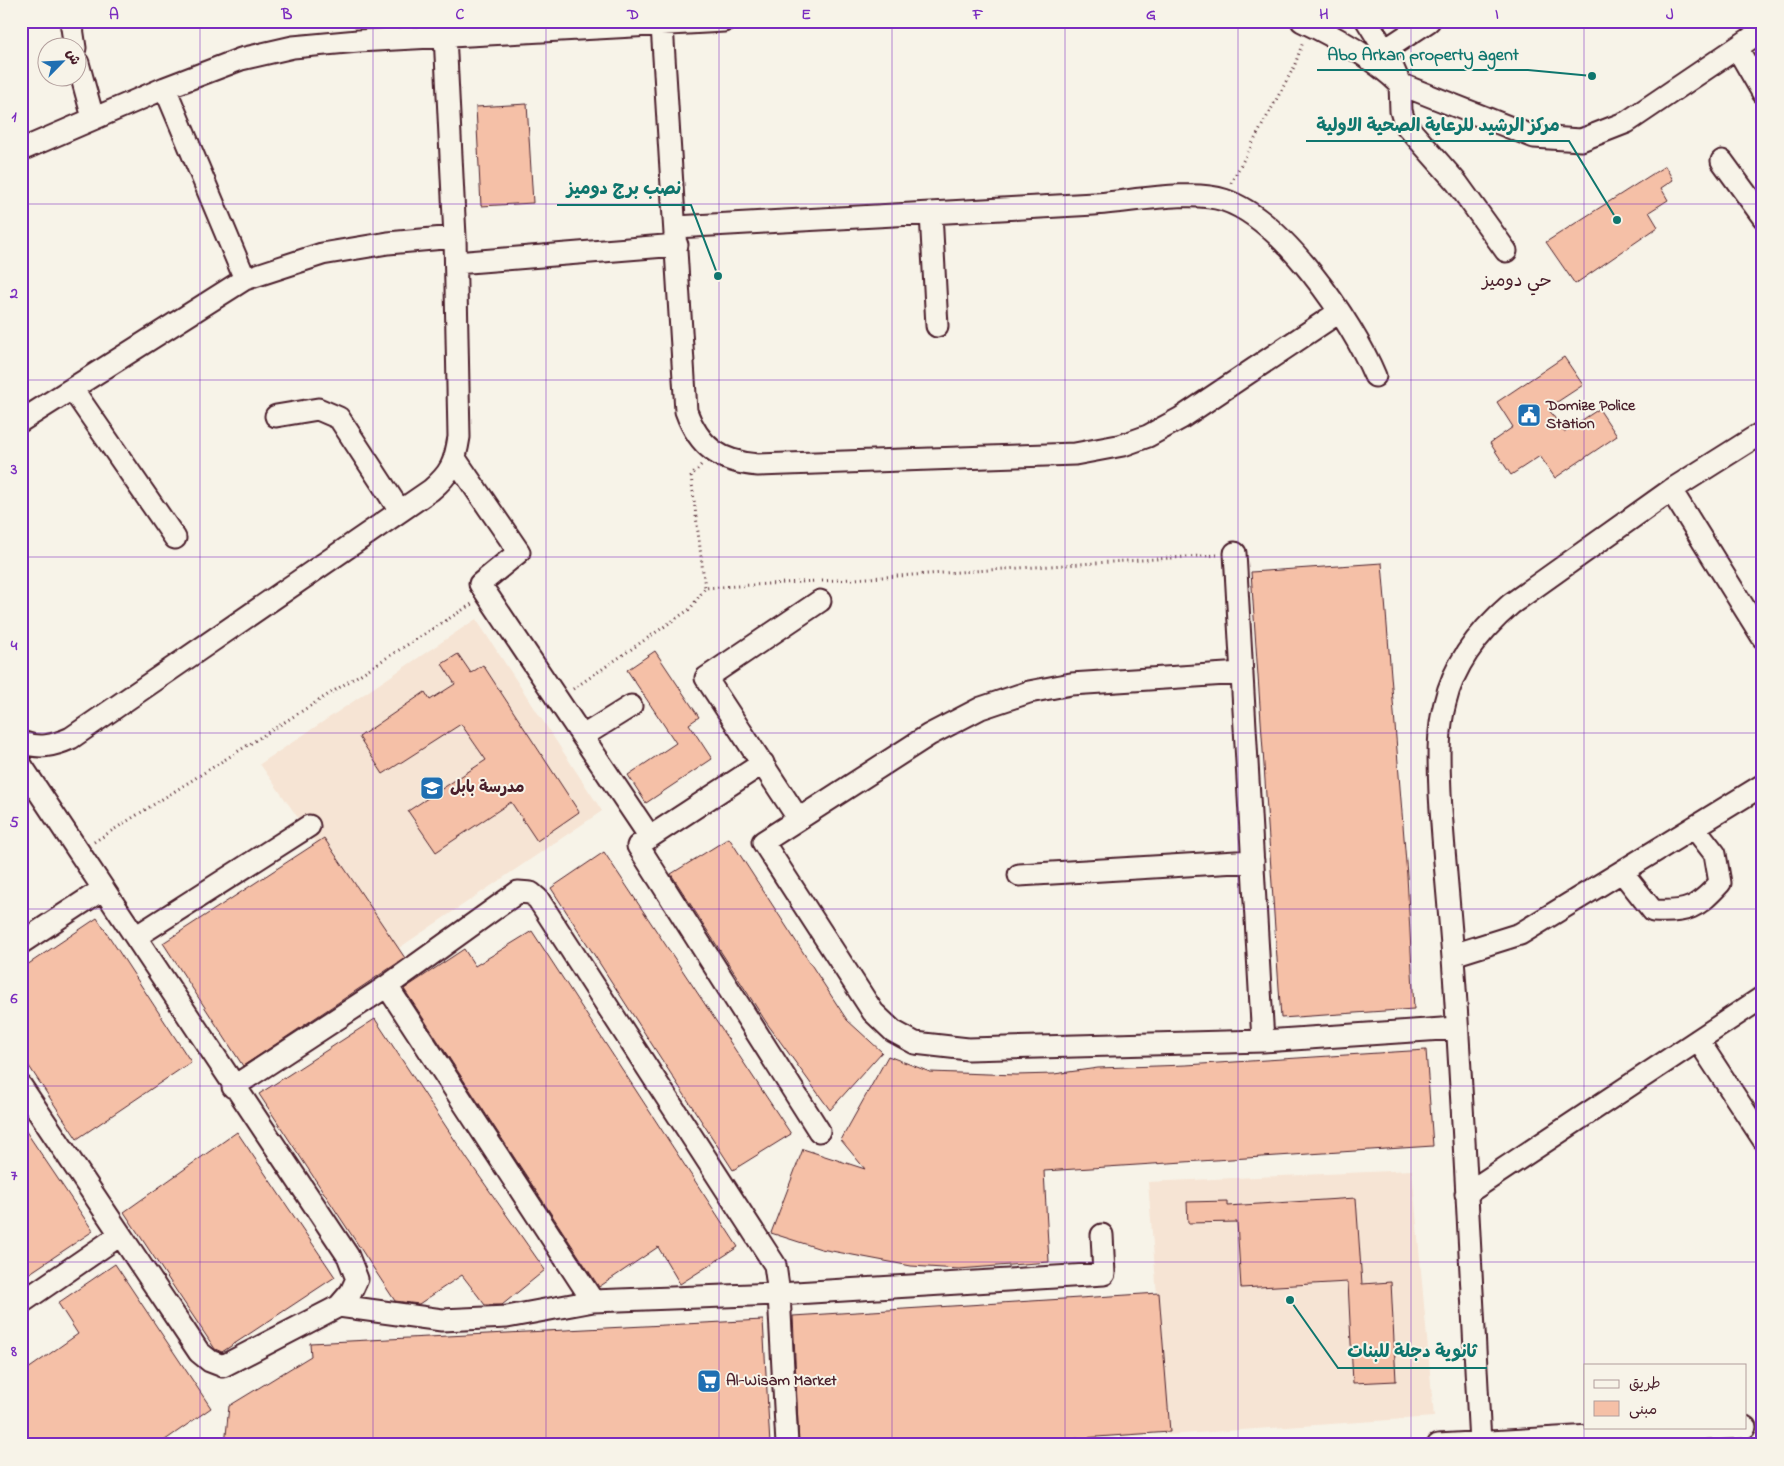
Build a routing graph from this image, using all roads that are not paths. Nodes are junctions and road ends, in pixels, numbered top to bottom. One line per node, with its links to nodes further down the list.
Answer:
1 (71, 21): 10 (street)
2 (724, 21): 7 (street)
3 (1368, 21): 12 (street)
4 (1429, 21): 12 (street)
5 (1306, 23): 13 (street)
6 (586, 25): 7 (street); 9 (street)
7 (662, 25): 22 (street)
8 (1763, 30): 11 (street)
9 (445, 36): 15 (street); 23 (street)
10 (74, 38)
11 (1737, 48): 13 (street); 16 (street)
12 (1385, 50): 13 (street)
13 (1400, 84): 24 (street)
14 (85, 88): 17 (street)
15 (165, 88): 17 (street); 26 (street)
16 (1763, 92)
17 (93, 118): 18 (street)
18 (21, 150)
19 (1722, 161): 21 (street)
20 (932, 213): 22 (street); 27 (street); 28 (street)
21 (1763, 217)
22 (676, 236): 25 (street); 27 (street)
23 (455, 237): 25 (street); 26 (street)
24 (1506, 251)
25 (456, 263): 34 (street)
26 (244, 279): 30 (street)
27 (1339, 312): 29 (street)
28 (937, 326)
29 (1375, 376)
30 (73, 390): 32 (street); 37 (street)
31 (276, 416): 36 (street)
32 (21, 421)
33 (1763, 432): 35 (street)
34 (456, 460): 36 (street); 43 (street)
35 (1671, 490): 40 (street); 58 (street)
36 (400, 511): 44 (street)
37 (175, 538)
38 (1235, 553): 41 (street)
39 (820, 601): 45 (street)
40 (1763, 638)
41 (1242, 673): 48 (street); 52 (street)
42 (631, 706): 43 (street)
43 (583, 736): 51 (street)
44 (21, 742)
45 (762, 763): 48 (street); 51 (street)
46 (21, 765): 55 (street)
47 (1763, 785): 50 (street)
48 (798, 818): 63 (street)
49 (309, 826): 56 (street)
50 (1694, 827): 53 (street); 53 (street)
51 (650, 837): 66 (street)
52 (1253, 861): 54 (street); 63 (street)
53 (1622, 872): 58 (street)
54 (1019, 875)
55 (103, 889): 56 (street); 57 (street)
56 (137, 936): 65 (street)
57 (21, 943)
58 (1452, 955): 61 (street)
59 (387, 986): 65 (street); 71 (street); 72 (street)
60 (1763, 996): 62 (street)
61 (1458, 1028): 63 (street); 68 (street)
62 (1698, 1040): 67 (street); 68 (street)
63 (1263, 1041)
64 (21, 1086): 70 (street)
65 (233, 1087): 74 (street)
66 (819, 1131)
67 (1763, 1139)
68 (1466, 1194): 79 (street)
69 (1102, 1234): 71 (street)
70 (120, 1235): 73 (street); 74 (street)
71 (779, 1294): 72 (street); 80 (street)
72 (593, 1301): 74 (street)
73 (21, 1303)
74 (340, 1306)
75 (1763, 1426): 76 (street)
76 (1746, 1427)
77 (1732, 1428): 78 (street)
78 (1569, 1441): 79 (street)
79 (1480, 1442): 81 (street)
80 (787, 1445)
81 (1438, 1445)

